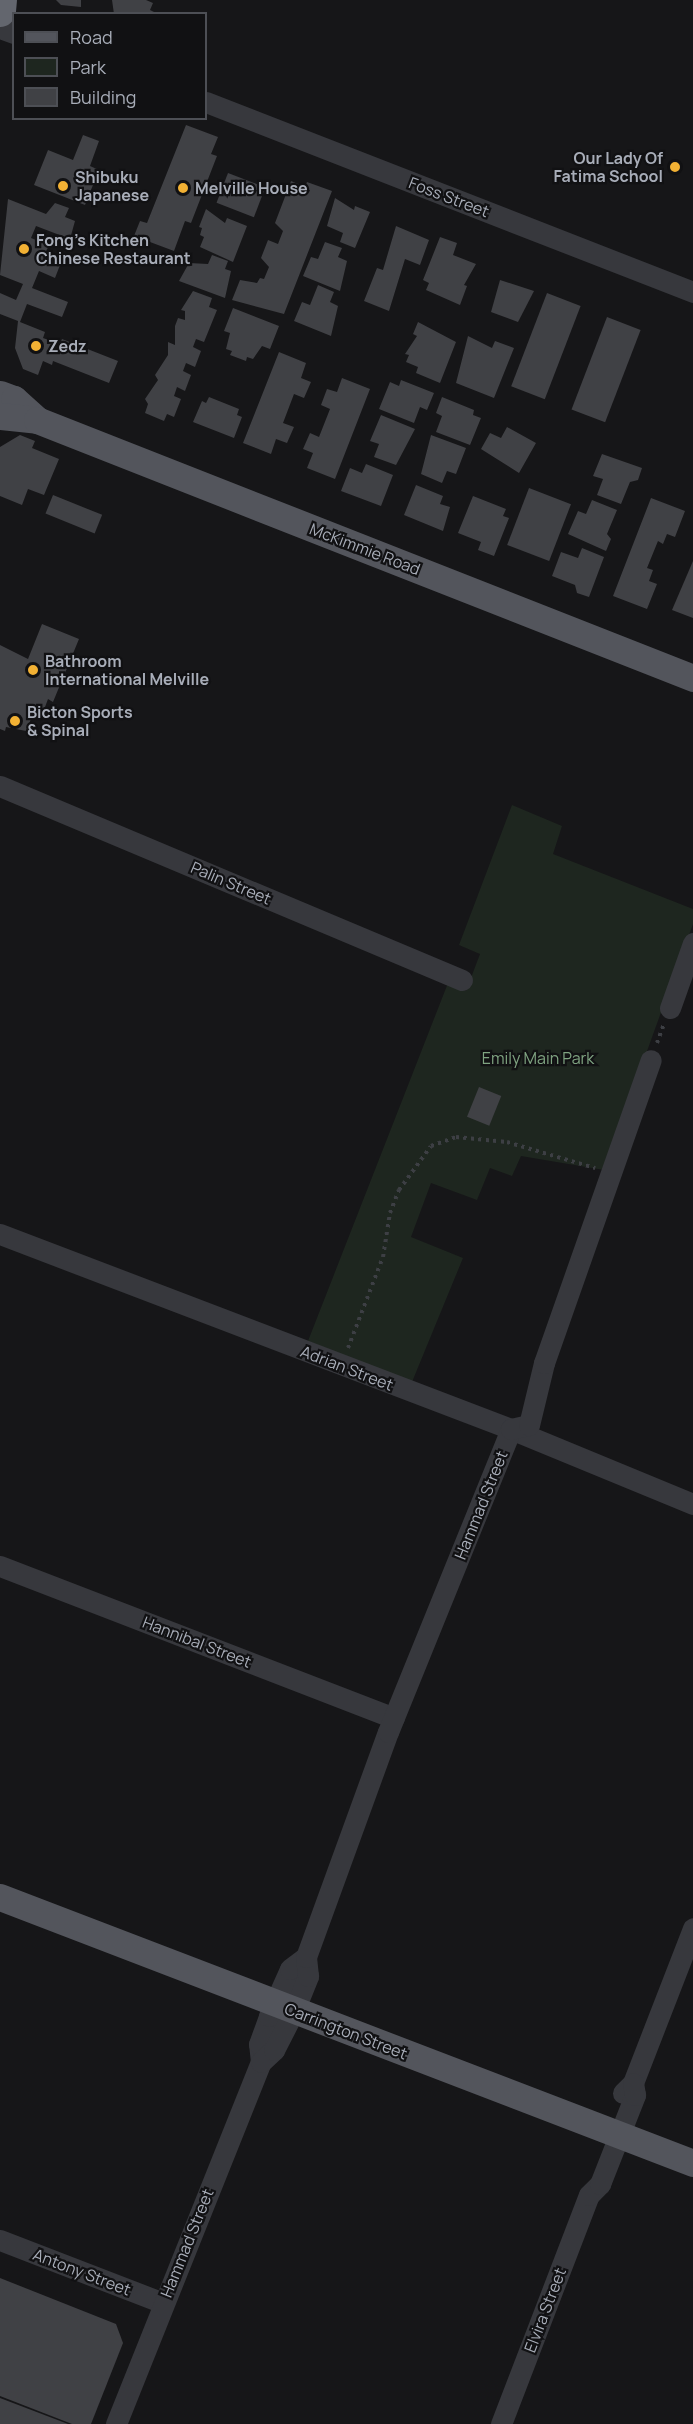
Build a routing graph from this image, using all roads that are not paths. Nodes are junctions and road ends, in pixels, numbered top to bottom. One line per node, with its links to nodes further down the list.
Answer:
1 (1, 0): 2 (highway)
2 (0, 8)
3 (207, 102): 4 (street, Foss Street)
4 (693, 292)
5 (0, 394): 7 (main road, McKimmie Road)
6 (0, 416): 7 (main road, McKimmie Road)
7 (37, 420): 8 (main road, McKimmie Road)
8 (693, 678)
9 (0, 786): 11 (street, Palin Street)
10 (693, 943): 12 (street)
11 (462, 980)
12 (670, 1008)
13 (651, 1060): 15 (street, Hammad Street)
14 (0, 1234): 15 (street, Adrian Street)
15 (512, 1430): 16 (street, Adrian Street); 18 (street, Hammad Street)
16 (693, 1504)
17 (0, 1566): 18 (street, Hannibal Street)
18 (394, 1718): 22 (street, Hammad Street)
19 (0, 1897): 22 (main road, Carrington Street)
20 (0, 1914): 22 (main road, Carrington Street)
21 (693, 1928): 23 (street, Elvira Street)
22 (281, 2014): 23 (main road, Carrington Street); 27 (street, Hammad Street)
23 (611, 2138): 24 (main road, Carrington Street); 25 (main road, Carrington Street); 29 (street, Elvira Street)
24 (693, 2163)
25 (693, 2178)
26 (0, 2240): 27 (street, Antony Street)
27 (163, 2303): 28 (street, Hammad Street)
28 (116, 2424)
29 (501, 2424)

